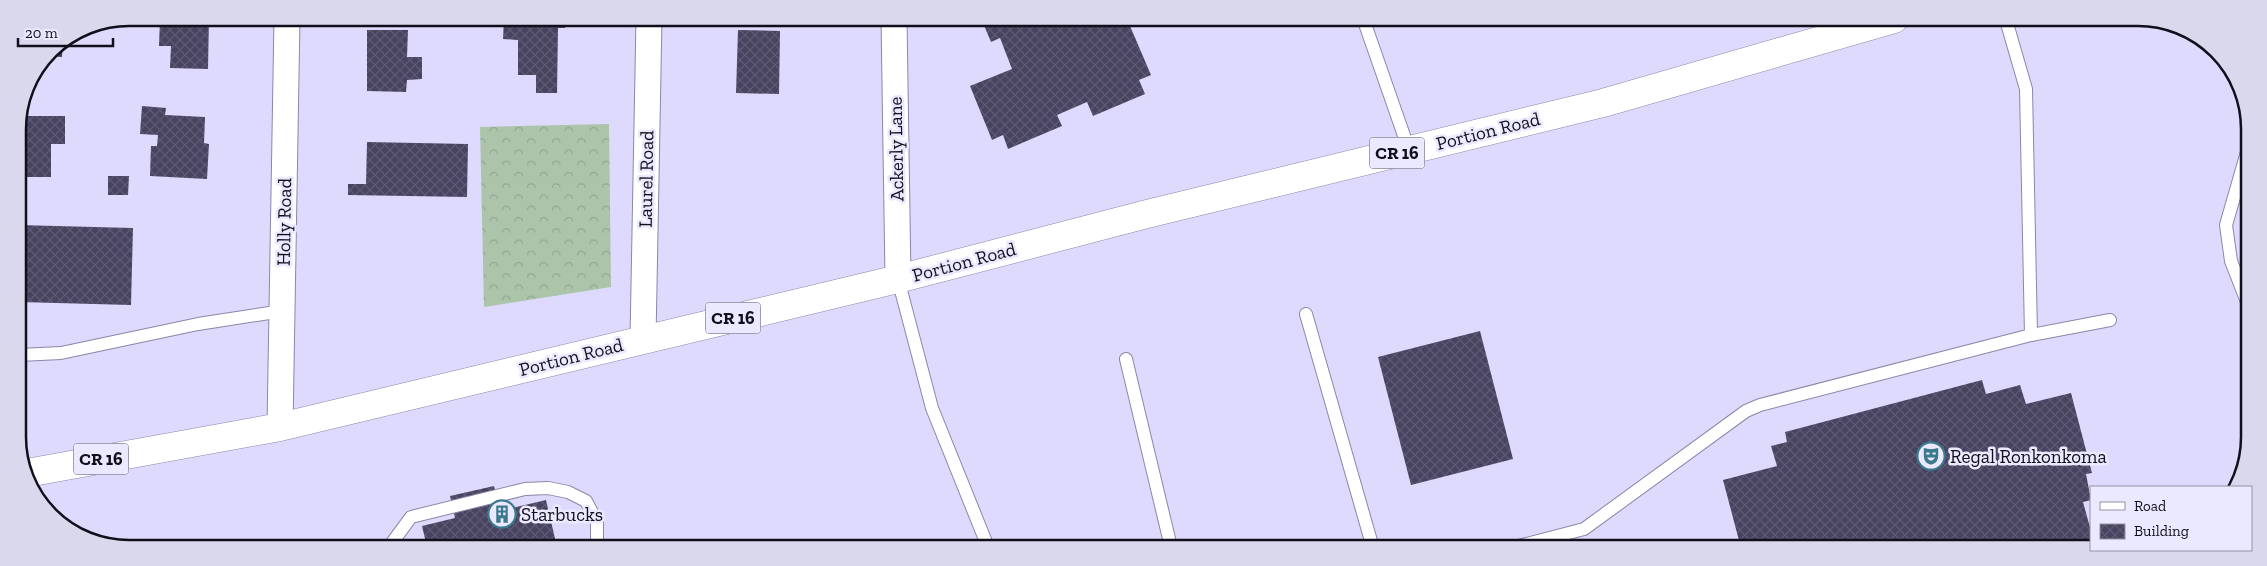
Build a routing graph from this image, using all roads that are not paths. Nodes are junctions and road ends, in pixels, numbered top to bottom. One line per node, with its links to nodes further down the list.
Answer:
1 (287, 26): 11 (street, Holly Road)
2 (649, 26): 15 (street, Laurel Road)
3 (894, 26): 9 (street, Ackerly Lane)
4 (1366, 26): 7 (lane)
5 (1870, 26): 7 (main road, Portion Road / CR 16)
6 (2008, 26): 14 (lane)
7 (1409, 150): 9 (main road, Portion Road / CR 16)
8 (2241, 173): 10 (lane)
9 (898, 279): 15 (main road, Portion Road / CR 16); 22 (lane)
10 (2241, 287)
11 (282, 311): 16 (lane); 18 (street, Holly Road)
12 (1306, 314): 24 (lane)
13 (2110, 320): 14 (lane)
14 (2031, 335): 25 (lane)
15 (643, 339): 18 (main road, Portion Road / CR 16)
16 (26, 355)
17 (1126, 358): 23 (lane)
18 (280, 426): 19 (main road, Portion Road / CR 16)
19 (33, 472)
20 (394, 540): 21 (lane)
21 (597, 540)
22 (985, 540)
23 (1169, 540)
24 (1371, 540)
25 (1542, 540)

